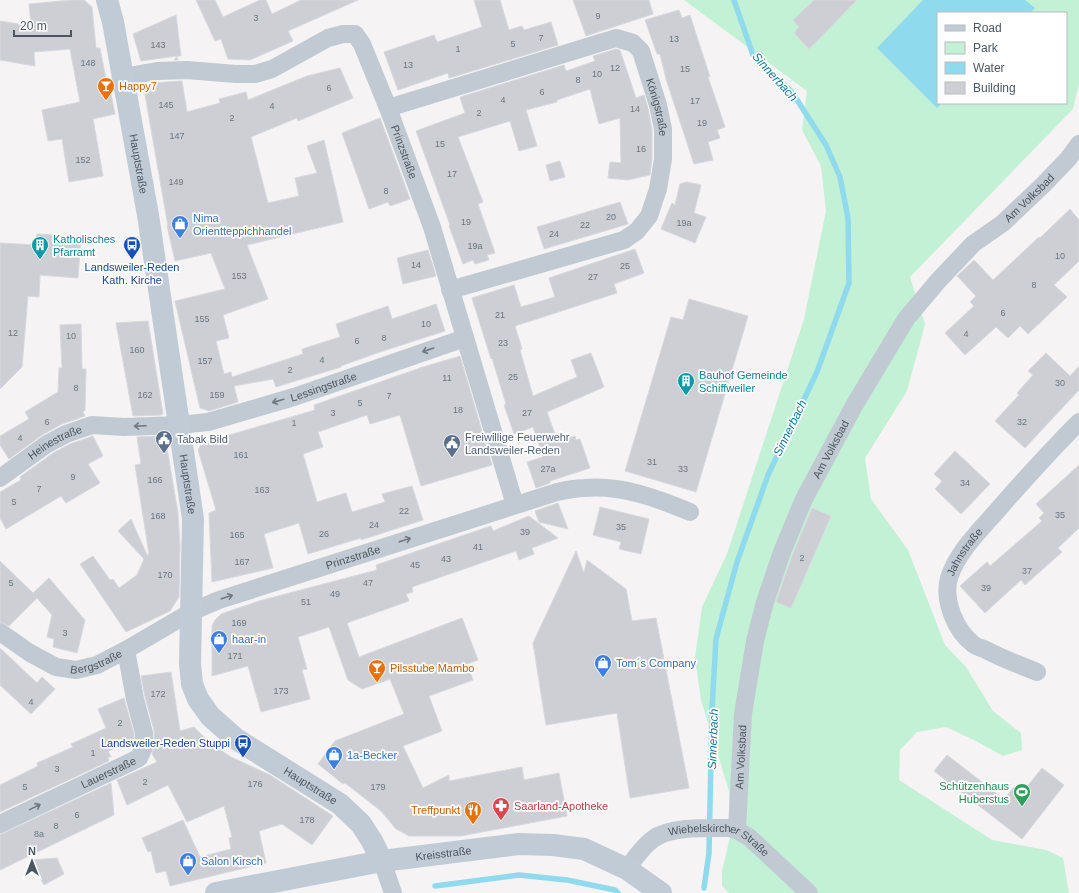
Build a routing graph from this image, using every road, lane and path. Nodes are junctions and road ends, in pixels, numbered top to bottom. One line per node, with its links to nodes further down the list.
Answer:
1 (107, 0): 2 (street, Hauptstraße)
2 (123, 76): 3 (street, Prinzstraße); 8 (street, Hauptstraße)
3 (388, 108): 5 (street, Prinzstraße); 5 (street, Königstraße)
4 (1079, 144): 17 (street, Am Volksbad)
5 (450, 290): 6 (street, Prinzstraße)
6 (465, 338): 8 (street, Lessingstraße, one-way to 8); 10 (street, Prinzstraße)
7 (1079, 422): 15 (street, Jahnstraße)
8 (179, 425): 9 (street, Heinestraße, one-way to 9); 12 (street, Hauptstraße)
9 (3, 470)
10 (515, 504): 11 (street, Prinzstraße); 12 (street, Prinzstraße, one-way to 10)
11 (690, 512)
12 (191, 612): 14 (street, Bergstraße); 18 (street, Hauptstraße)
13 (0, 632): 14 (street, Bergstraße)
14 (126, 650): 16 (street, Lauerstraße, one-way to 14)
15 (1037, 672)
16 (0, 824)
17 (728, 829): 19 (street, Wiebelskircher Straße); 23 (street, Wiebelskircher Straße)
18 (382, 861): 19 (street, Kreisstraße); 20 (street, Kreisstraße); 21 (street)
19 (627, 869): 22 (street, Kreisstraße)
20 (216, 893)
21 (393, 893)
22 (661, 893)
23 (810, 893)

